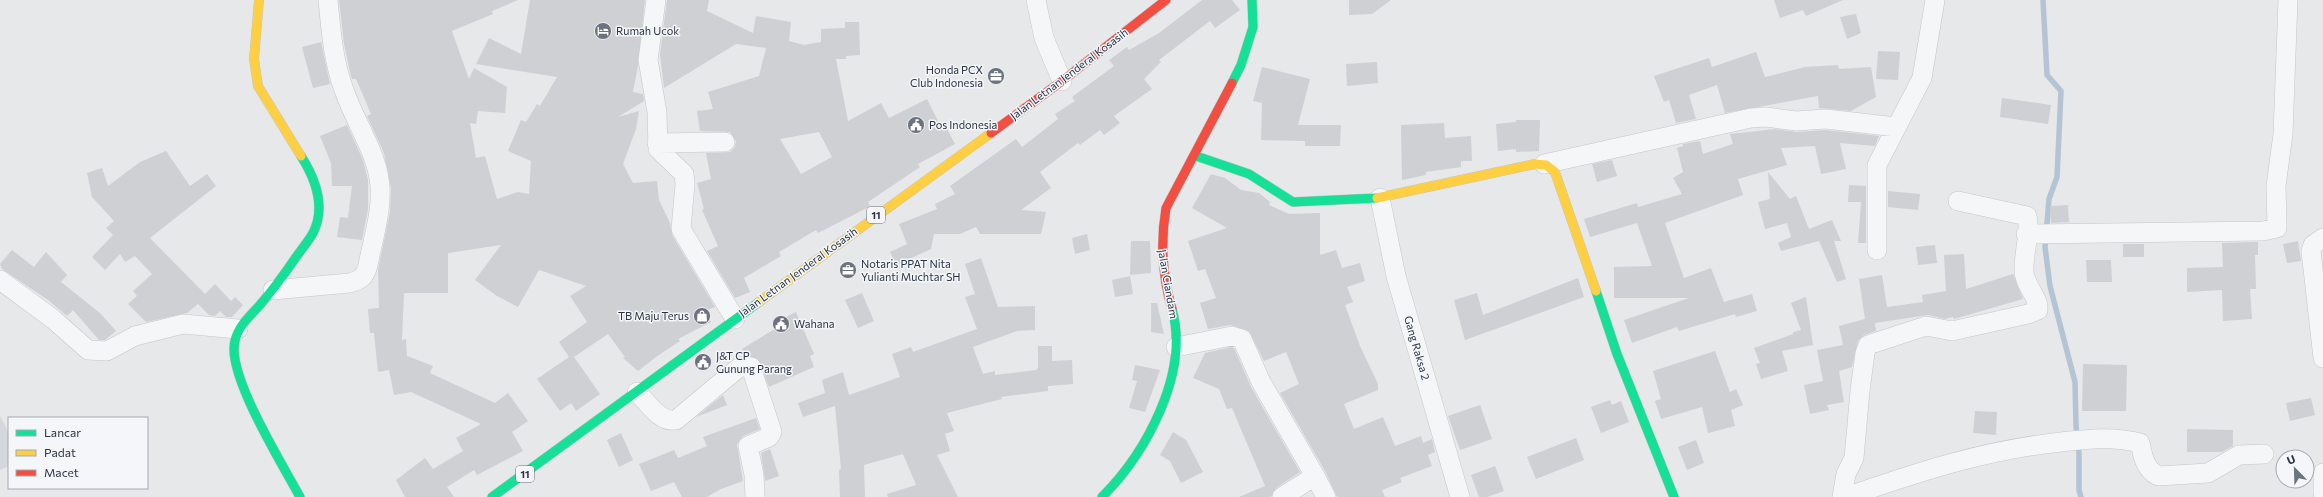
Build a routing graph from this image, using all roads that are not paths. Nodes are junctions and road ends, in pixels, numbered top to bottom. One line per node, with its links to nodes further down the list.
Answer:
1 (259, 0): 21 (main road)
2 (328, 0): 21 (street)
3 (656, 0): 12 (street)
4 (1036, 0): 9 (street)
5 (1166, 0): 9 (main road, Jalan Letnan Jenderal Kosasih / 11)
6 (1252, 0): 13 (main road, Jalan Ciandam)
7 (1936, 0): 10 (street)
8 (2288, 0): 17 (street)
9 (1062, 81): 22 (main road, Jalan Letnan Jenderal Kosasih / 11)
10 (1896, 127): 14 (street); 19 (street)
11 (725, 142): 12 (street)
12 (657, 143): 22 (street)
13 (1196, 156): 15 (main road); 24 (main road, Jalan Ciandam)
14 (1544, 164): 15 (main road); 38 (main road)
15 (1380, 198): 37 (street, Gang Raksa 2)
16 (1958, 201): 17 (street)
17 (2026, 234): 39 (street)
18 (2323, 238): 25 (street)
19 (1877, 250)
20 (0, 280): 23 (street)
21 (273, 290): 23 (main road)
22 (735, 319): 26 (main road, Jalan Letnan Jenderal Kosasih / 11)
23 (238, 329): 31 (main road)
24 (1176, 346): 29 (street); 34 (main road, Jalan Ciandam)
25 (2323, 358)
26 (637, 392): 32 (main road, Jalan Letnan Jenderal Kosasih / 11); 33 (street)
27 (2264, 454): 40 (street)
28 (2323, 473): 30 (street)
29 (1315, 476): 35 (street); 36 (street)
30 (2323, 493)
31 (300, 497)
32 (492, 497)
33 (754, 497)
34 (1102, 497)
35 (1282, 497)
36 (1326, 497)
37 (1460, 497)
38 (1674, 497)
39 (1842, 497)
40 (1846, 497)

